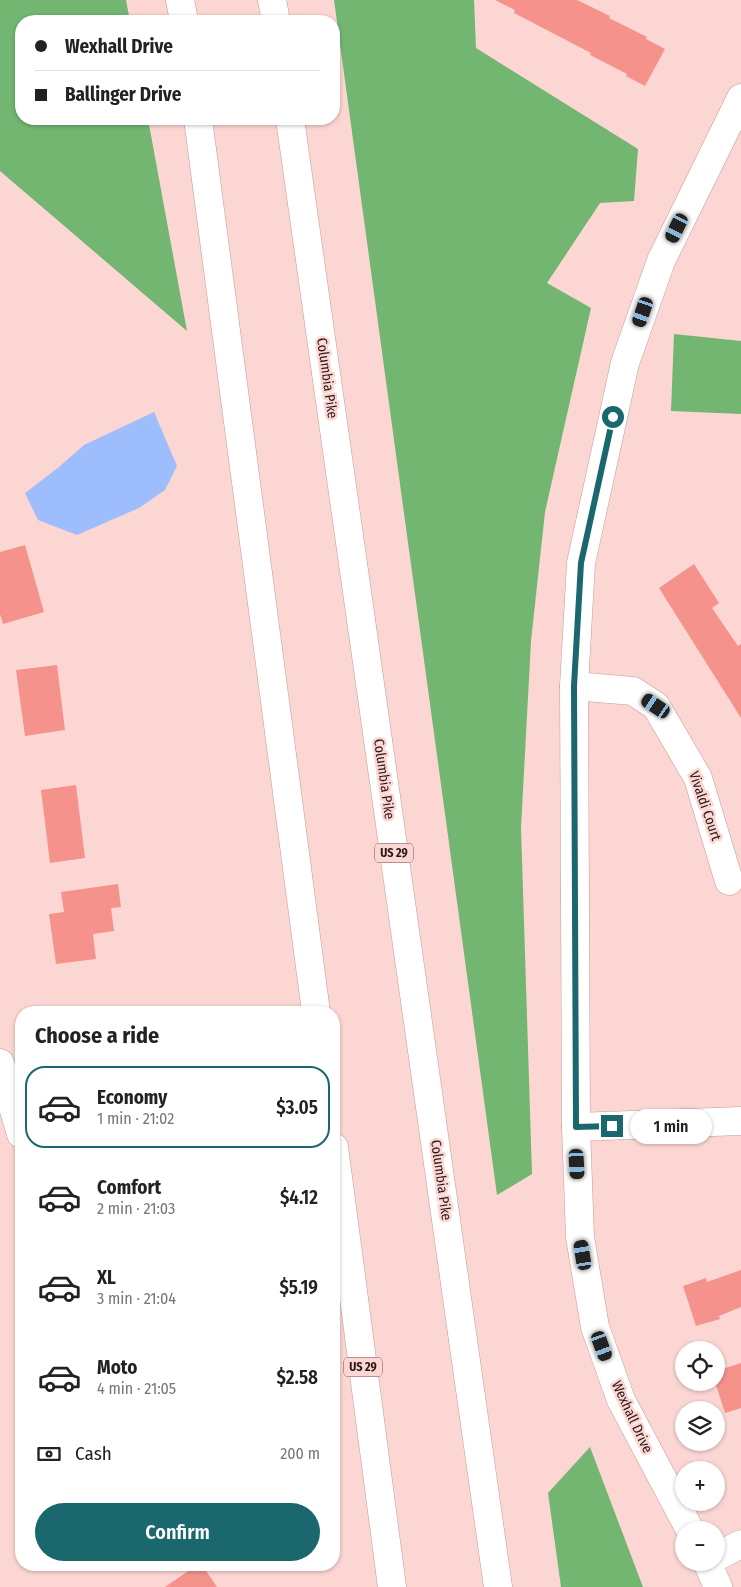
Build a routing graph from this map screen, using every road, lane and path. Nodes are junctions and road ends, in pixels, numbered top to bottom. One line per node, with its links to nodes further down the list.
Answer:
1 (180, 0): 3 (main road)
2 (272, 0): 4 (main road)
3 (183, 15)
4 (275, 15)
5 (741, 98): 8 (main road, Wexhall Drive)
6 (199, 125): 10 (main road)
7 (291, 125): 21 (main road, Columbia Pike / US 29)
8 (574, 686): 9 (main road, Vivaldi Court); 14 (main road, Wexhall Drive)
9 (729, 881)
10 (315, 1006)
11 (0, 1064): 12 (main road)
12 (15, 1114)
13 (741, 1121): 14 (main road)
14 (576, 1127): 16 (main road, Wexhall Drive)
15 (340, 1193): 20 (main road, US 29)
16 (685, 1521)
17 (741, 1544): 18 (main road)
18 (725, 1552)
19 (711, 1571): 22 (main road)
20 (392, 1587)
21 (498, 1587)
22 (718, 1587)

